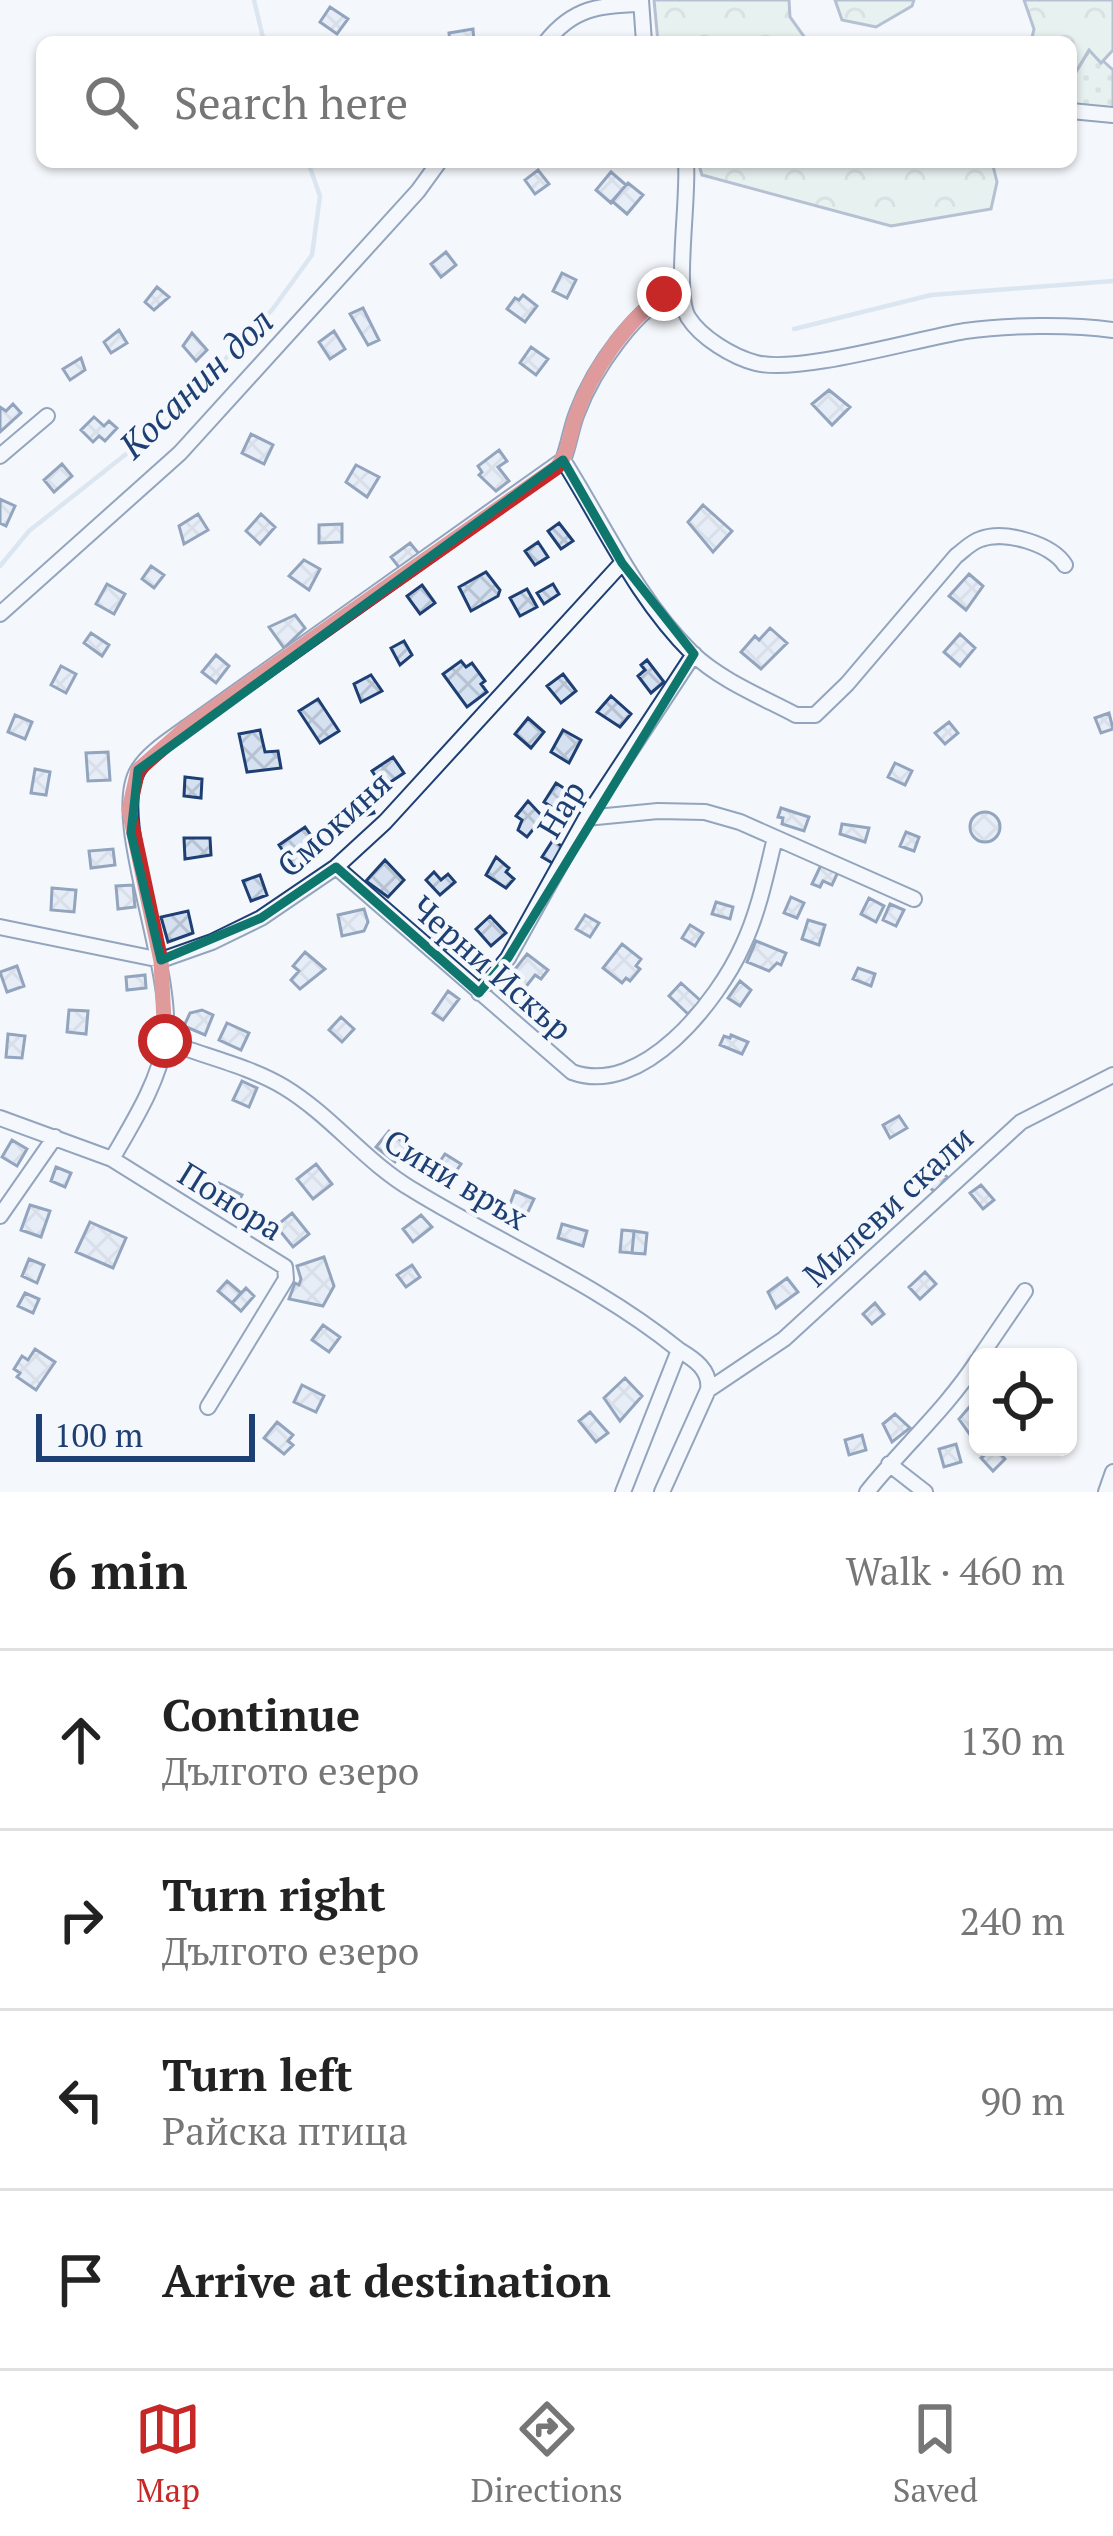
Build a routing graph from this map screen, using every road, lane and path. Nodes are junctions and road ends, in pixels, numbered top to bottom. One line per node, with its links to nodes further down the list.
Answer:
1 (641, 2): 2 (street); 3 (street)
2 (551, 36)
3 (644, 36)
4 (1077, 112): 5 (street)
5 (1113, 115)
6 (435, 168): 15 (street)
7 (686, 168): 8 (street)
8 (680, 288): 9 (street); 12 (street)
9 (1113, 329)
10 (47, 416): 11 (street)
11 (0, 457)
12 (563, 460): 13 (street); 22 (street)
13 (622, 563): 16 (street); 19 (street, Смокиня)
14 (1065, 565): 16 (street)
15 (0, 614)
16 (694, 654): 17 (street, Нар)
17 (586, 818): 18 (street); 23 (street, Нар)
18 (775, 838): 20 (street); 23 (street, Черни Искър)
19 (336, 867): 22 (street, Смокиня); 23 (street, Черни Искър)
20 (914, 898)
21 (0, 927): 22 (street)
22 (161, 961): 24 (street)
23 (479, 994)
24 (165, 1041): 28 (street); 32 (street, Сини връх)
25 (1113, 1076): 34 (street, Милеви скали)
26 (0, 1118): 27 (street, Понора)
27 (55, 1138): 28 (street, Понора); 29 (street)
28 (112, 1159): 35 (street, Понора)
29 (0, 1216)
30 (1025, 1291): 31 (street)
31 (986, 1348)
32 (679, 1350): 34 (street, Сини връх); 38 (street)
33 (969, 1373): 36 (street)
34 (707, 1390): 39 (street)
35 (208, 1406)
36 (889, 1464): 40 (street); 41 (street)
37 (1113, 1472): 42 (street)
38 (623, 1492)
39 (662, 1492)
40 (867, 1492)
41 (925, 1492)
42 (1106, 1492)

